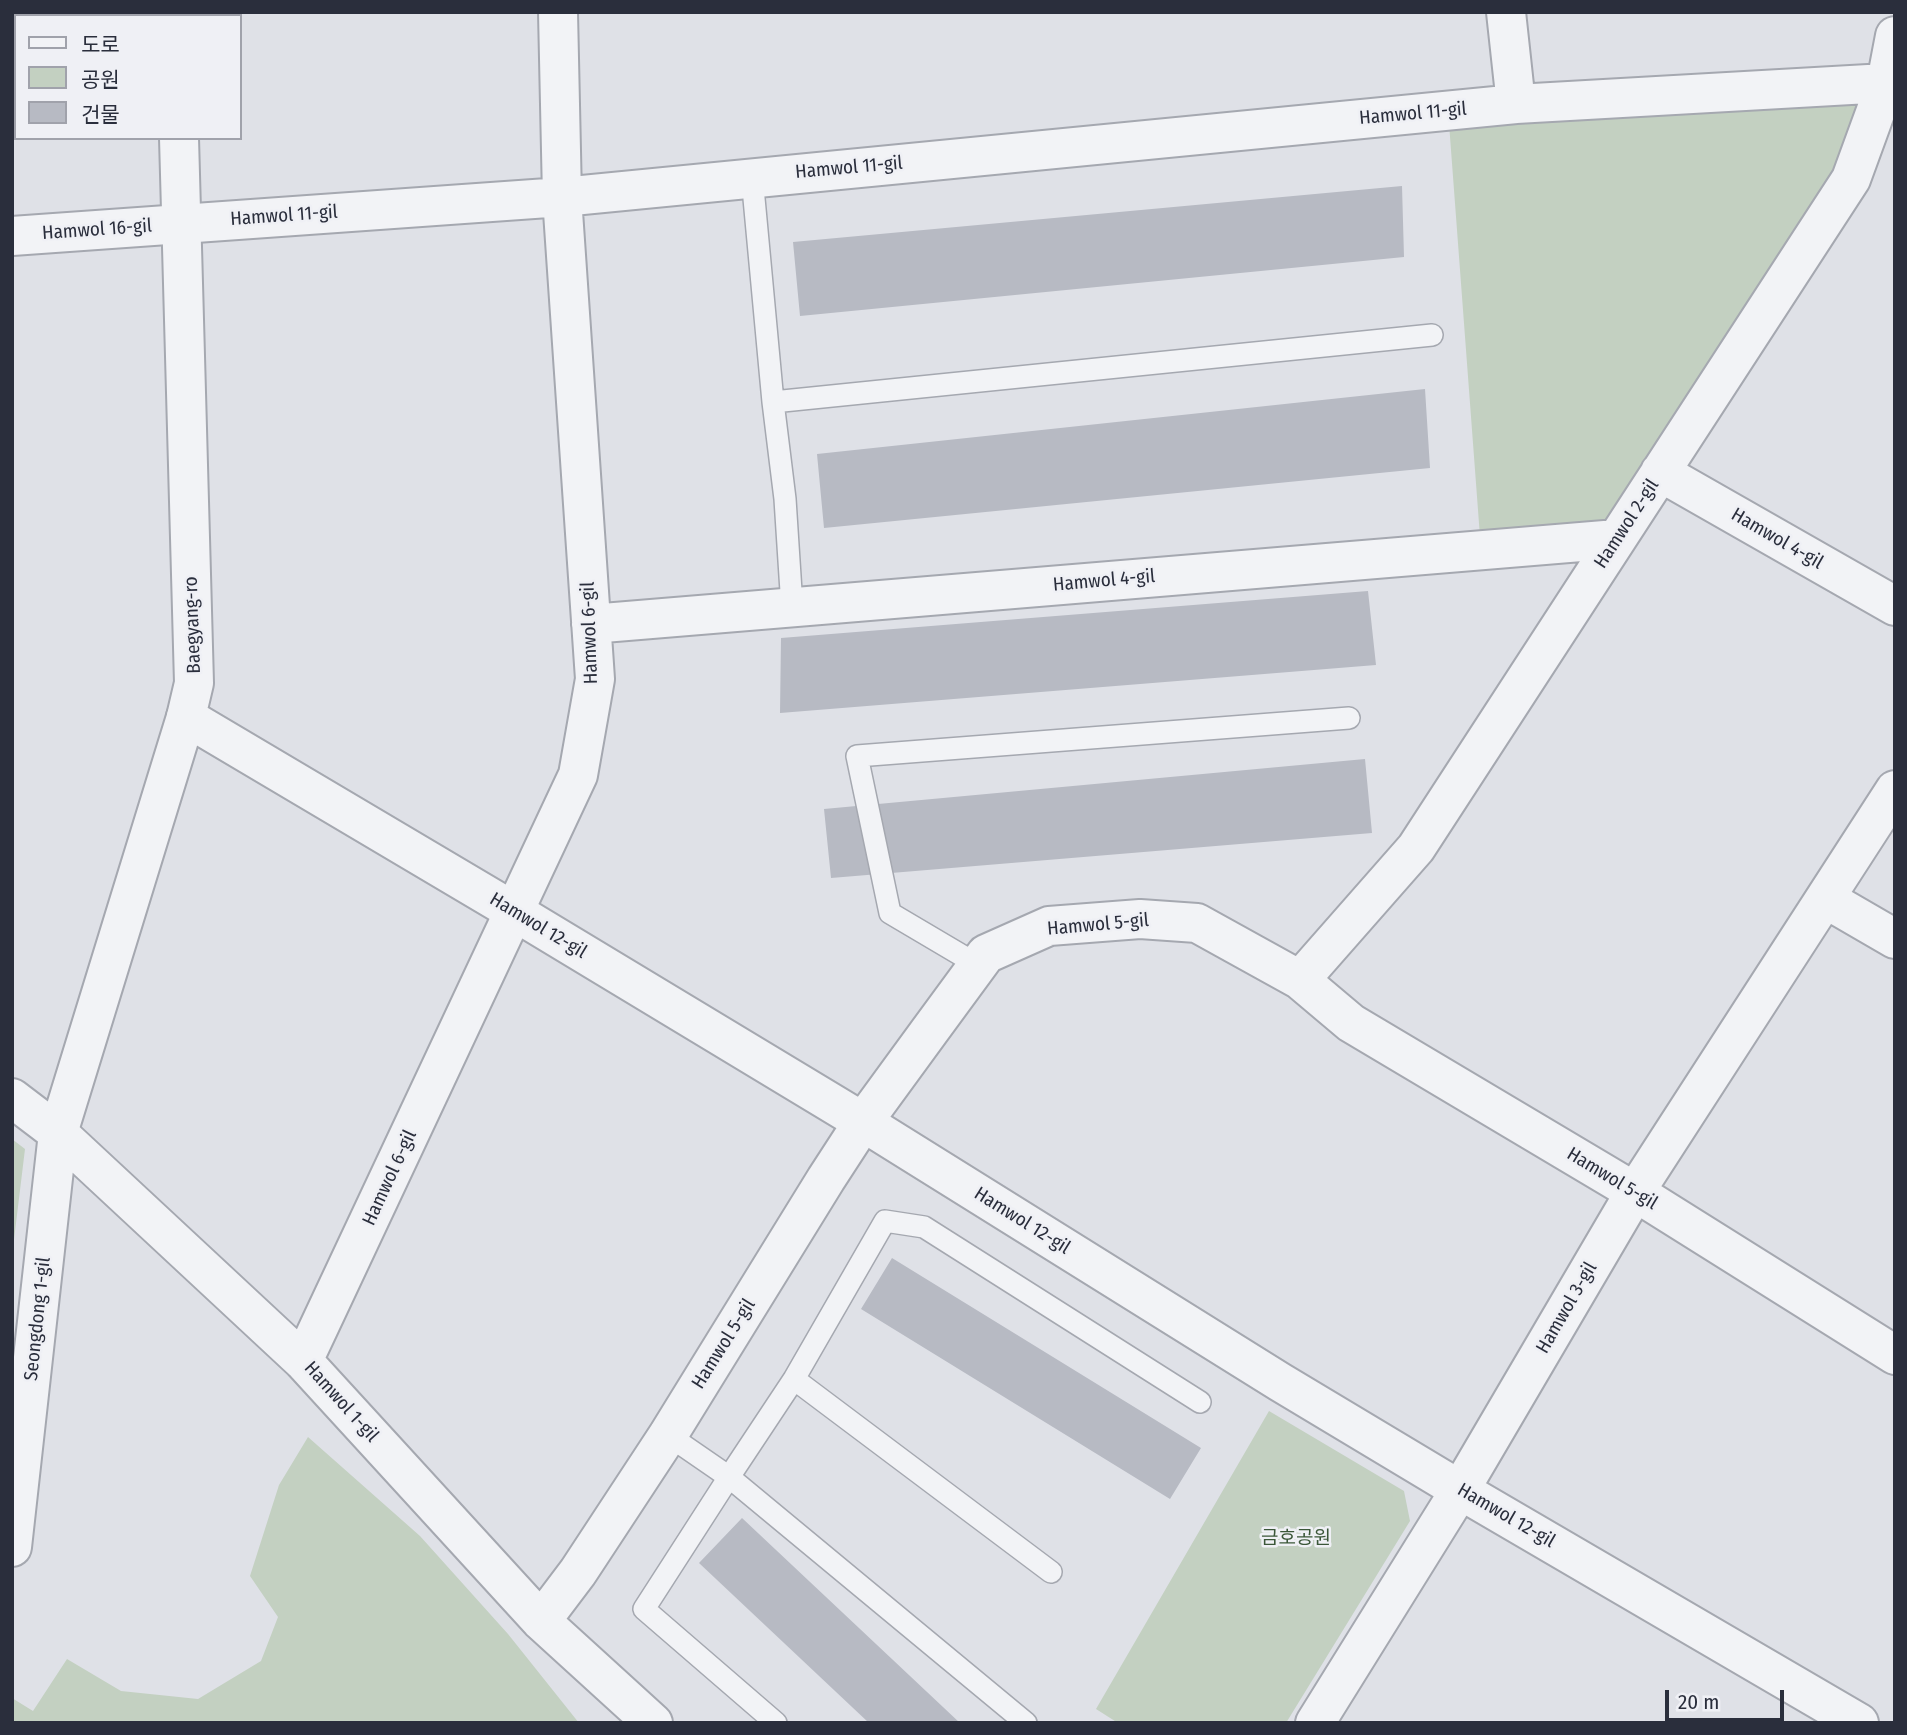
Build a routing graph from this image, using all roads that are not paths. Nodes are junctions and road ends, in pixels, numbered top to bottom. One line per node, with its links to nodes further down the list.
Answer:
1 (558, 12): 8 (street, Hamwol 6-gil)
2 (1506, 12): 5 (street)
3 (1895, 36): 4 (street, Hamwol 2-gil)
4 (1886, 83): 5 (street, Hamwol 11-gil); 13 (street, Hamwol 2-gil)
5 (1516, 104): 7 (street, Hamwol 11-gil)
6 (179, 140): 9 (street, Baegyang-ro)
7 (752, 177): 8 (street, Hamwol 11-gil); 12 (lane)
8 (562, 197): 9 (street, Hamwol 11-gil); 17 (street, Hamwol 6-gil)
9 (182, 223): 10 (street, Hamwol 16-gil); 18 (street, Baegyang-ro)
10 (12, 236)
11 (1432, 335): 12 (lane)
12 (773, 402): 16 (lane)
13 (1660, 472): 14 (street, Hamwol 2-gil); 15 (street, Hamwol 4-gil)
14 (1617, 539): 16 (street, Hamwol 4-gil); 25 (street, Hamwol 2-gil)
15 (1895, 606)
16 (792, 607): 17 (street, Hamwol 4-gil)
17 (591, 624): 22 (street, Hamwol 6-gil)
18 (186, 717): 22 (street, Hamwol 12-gil); 28 (street, Baegyang-ro)
19 (1349, 718): 24 (lane)
20 (1895, 790): 21 (street, Hamwol 3-gil)
21 (1826, 899): 23 (street); 29 (street, Hamwol 3-gil)
22 (515, 912): 27 (street, Hamwol 12-gil); 31 (street, Hamwol 6-gil)
23 (1895, 939)
24 (978, 965): 25 (street, Hamwol 5-gil); 27 (street, Hamwol 5-gil)
25 (1300, 980): 29 (street, Hamwol 5-gil)
26 (12, 1098): 28 (street, Hamwol 1-gil)
27 (863, 1122): 34 (street, Hamwol 5-gil); 36 (street, Hamwol 12-gil)
28 (58, 1133): 31 (street, Hamwol 1-gil); 37 (street, Seongdong 1-gil)
29 (1635, 1192): 30 (street, Hamwol 5-gil); 36 (street, Hamwol 3-gil)
30 (1895, 1354)
31 (303, 1360): 39 (street, Hamwol 1-gil)
32 (794, 1379): 33 (lane); 35 (lane); 38 (lane)
33 (1200, 1402)
34 (668, 1435): 35 (lane); 39 (street, Hamwol 5-gil)
35 (729, 1477): 41 (lane); 42 (lane)
36 (1460, 1490): 43 (street, Hamwol 3-gil); 44 (street, Hamwol 12-gil)
37 (12, 1547)
38 (1051, 1572)
39 (541, 1621): 40 (street, Hamwol 1-gil)
40 (653, 1723)
41 (776, 1723)
42 (1026, 1723)
43 (1315, 1723)
44 (1859, 1723)

